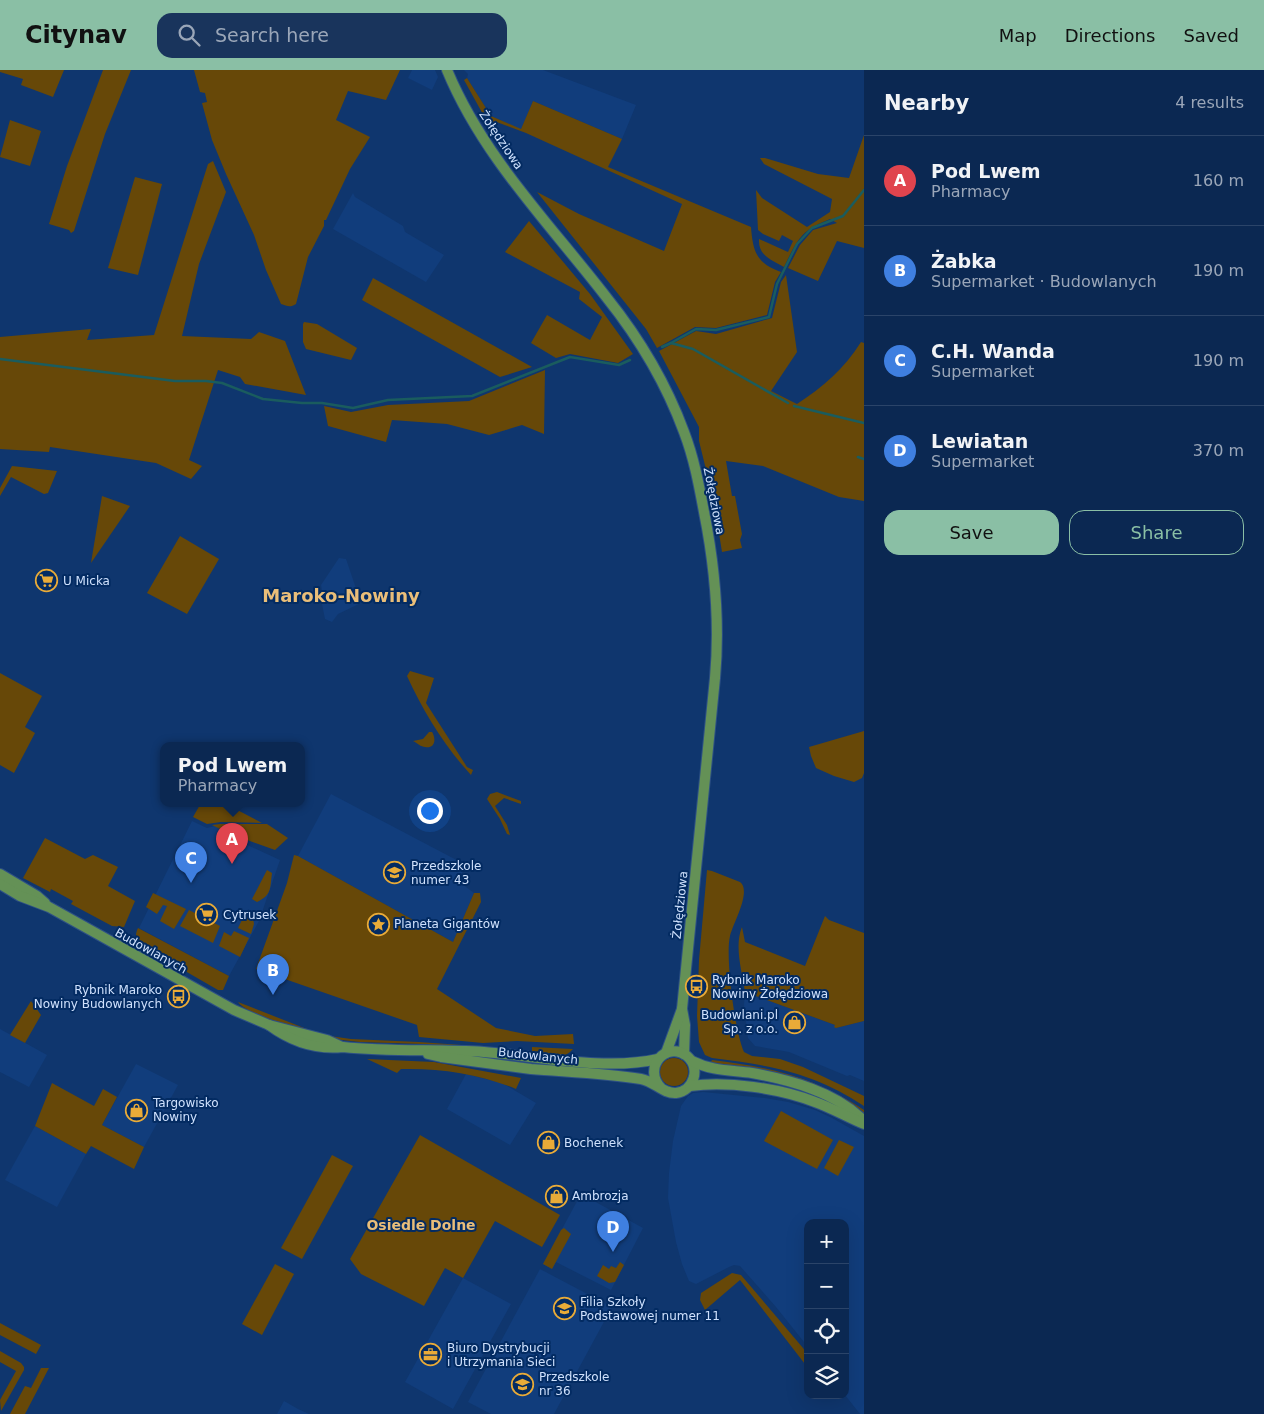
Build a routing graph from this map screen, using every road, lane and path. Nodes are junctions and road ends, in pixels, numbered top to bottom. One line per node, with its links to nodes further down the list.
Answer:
1 (447, 70): 5 (street, Żołędziowa)
2 (0, 874): 4 (street, Budowlanych)
3 (0, 884): 4 (street, Budowlanych)
4 (49, 908): 6 (street, Budowlanych)
5 (682, 1009): 7 (street, Żołędziowa); 8 (street, Żołędziowa)
6 (411, 1050): 7 (street, Budowlanych); 10 (street, Budowlanych)
7 (662, 1056): 8 (street); 10 (street)
8 (688, 1058): 9 (street); 11 (street)
9 (690, 1086): 10 (street); 11 (street)
10 (661, 1088)
11 (864, 1122)

